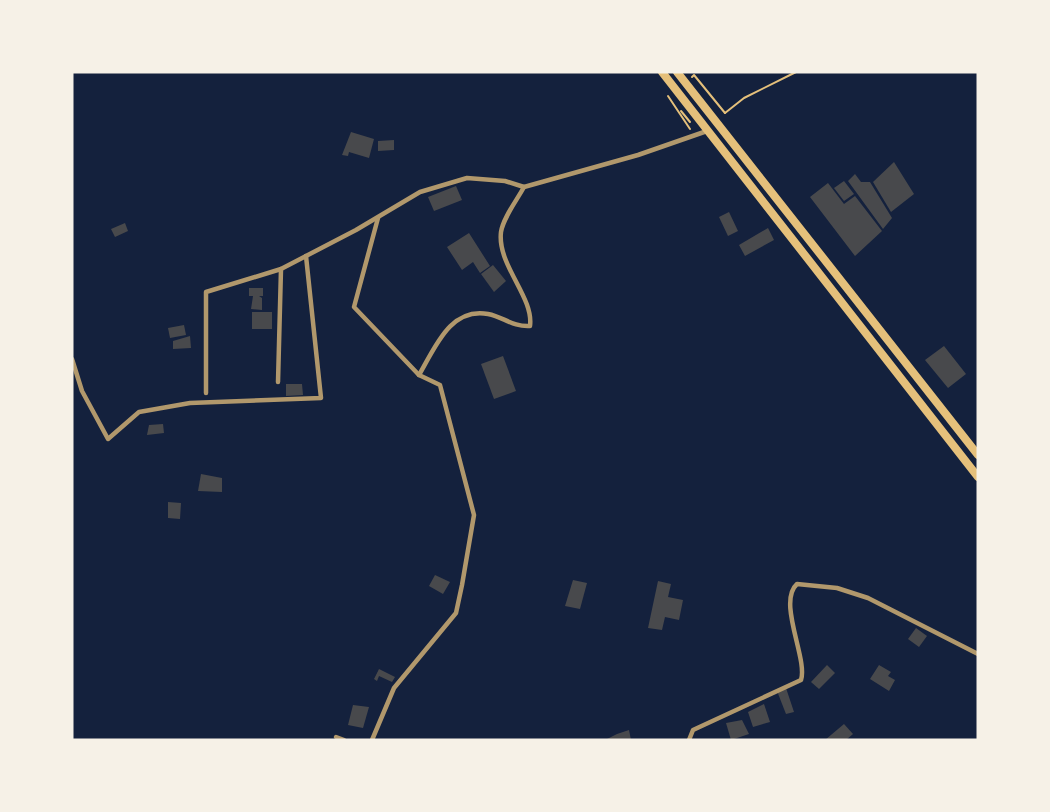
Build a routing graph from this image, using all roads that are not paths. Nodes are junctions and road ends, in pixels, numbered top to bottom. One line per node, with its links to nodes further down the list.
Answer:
1 (662, 72): 3 (highway)
2 (677, 72): 12 (highway)
3 (707, 131): 4 (street); 13 (highway)
4 (524, 187): 5 (street); 9 (street)
5 (378, 217): 6 (street); 9 (street)
6 (306, 256): 7 (street); 8 (street)
7 (281, 269): 10 (street); 11 (street)
8 (72, 359)
9 (419, 375): 17 (street)
10 (278, 382)
11 (206, 393)
12 (978, 455)
13 (978, 477)
14 (978, 653): 18 (street)
15 (336, 737): 16 (street)
16 (344, 740)
17 (372, 740)
18 (689, 740)

